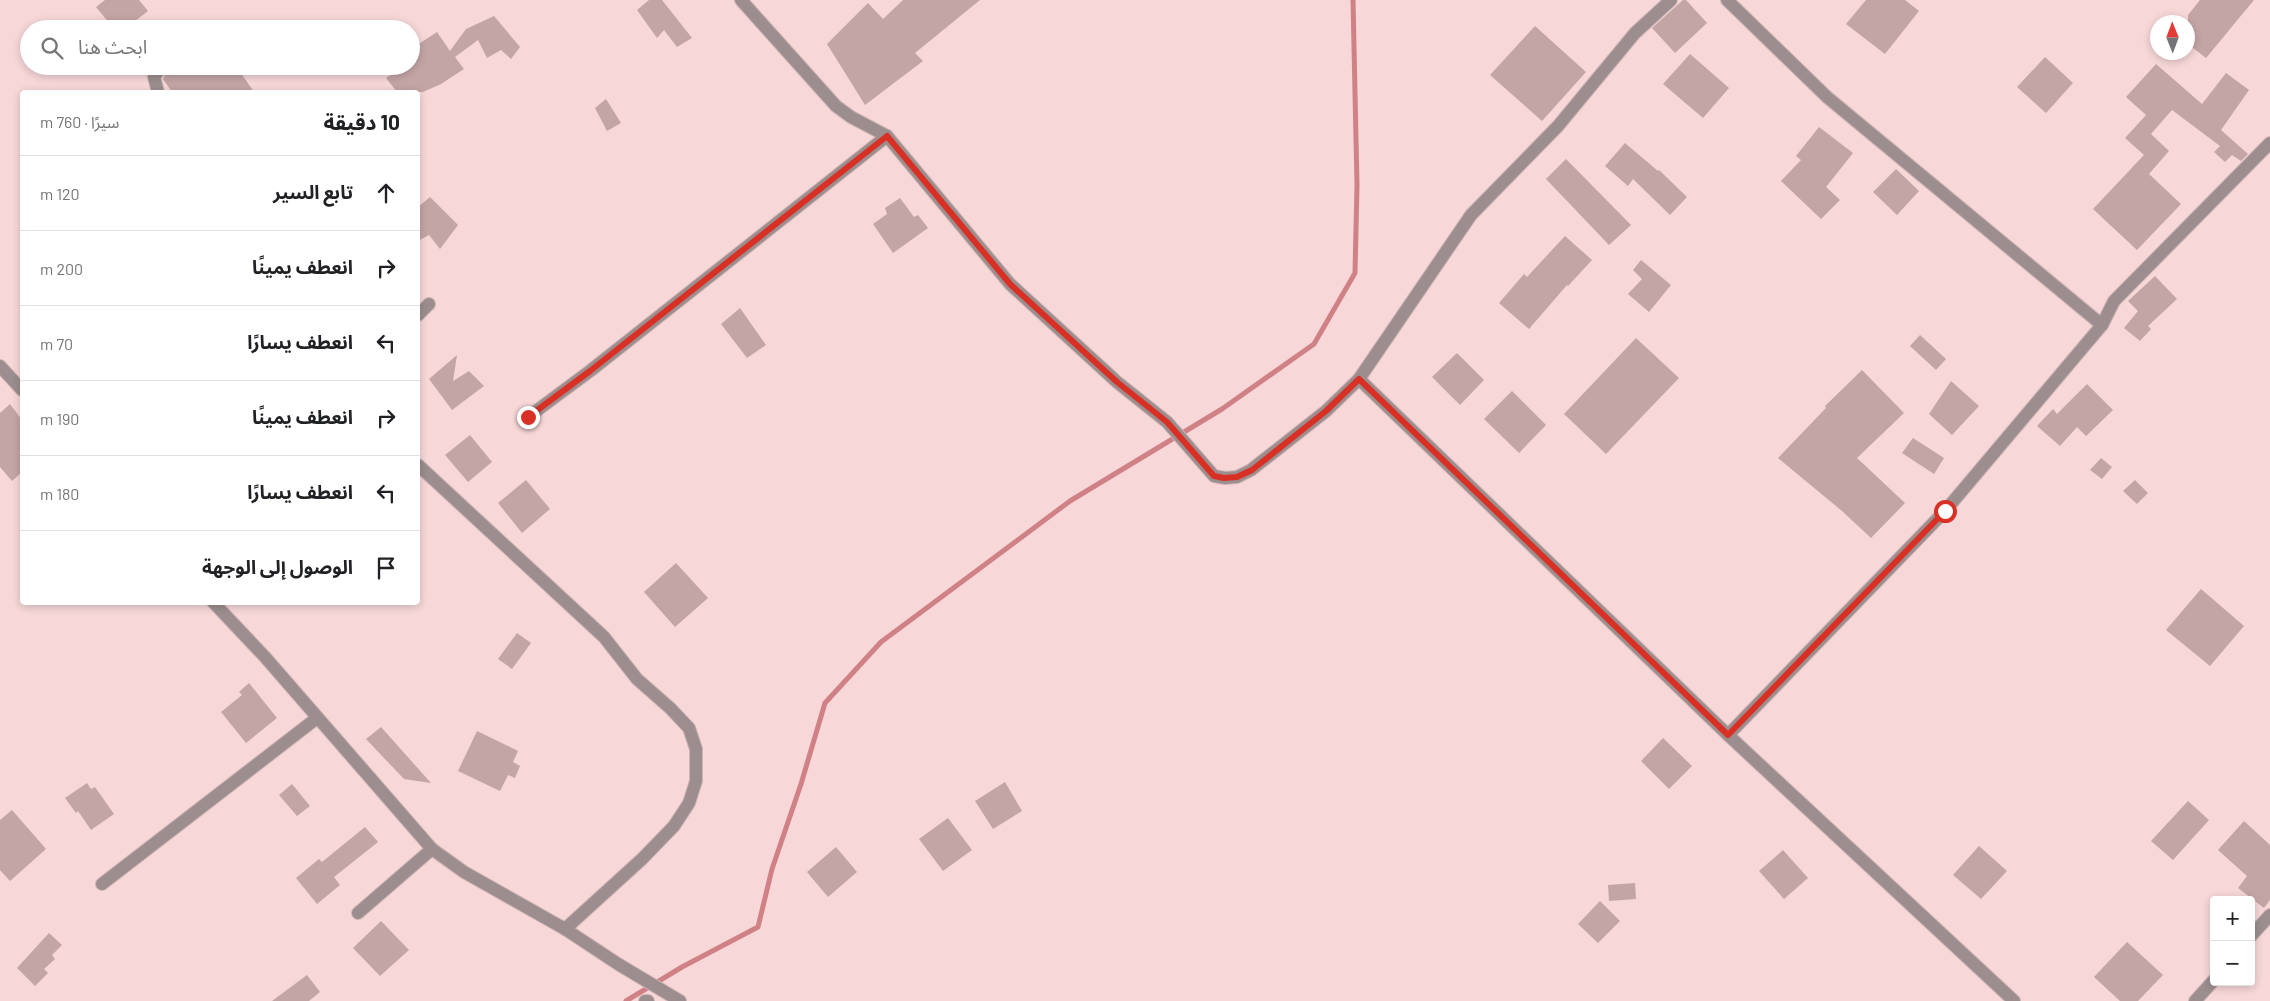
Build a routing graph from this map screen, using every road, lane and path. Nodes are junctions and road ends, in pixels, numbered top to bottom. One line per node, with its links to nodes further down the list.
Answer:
1 (741, 0): 6 (street)
2 (1671, 0): 12 (street)
3 (1727, 0): 10 (street)
4 (155, 75): 5 (street)
5 (157, 90)
6 (887, 136): 12 (street); 14 (street)
7 (2270, 143): 10 (street)
8 (429, 304): 9 (street)
9 (420, 313)
10 (2102, 325): 18 (street)
11 (0, 366): 13 (street)
12 (1359, 379): 18 (street)
13 (20, 388)
14 (528, 417)
15 (420, 467): 23 (street)
16 (216, 605): 17 (street)
17 (317, 718): 19 (street); 20 (street)
18 (1728, 735): 29 (street)
19 (432, 849): 21 (street); 23 (street)
20 (102, 884)
21 (358, 913)
22 (2270, 915): 24 (street)
23 (565, 929): 28 (street)
24 (2255, 932)
25 (2210, 984): 30 (street)
26 (644, 1001): 27 (street)
27 (648, 1001)
28 (680, 1001)
29 (2014, 1001)
30 (2195, 1001)

